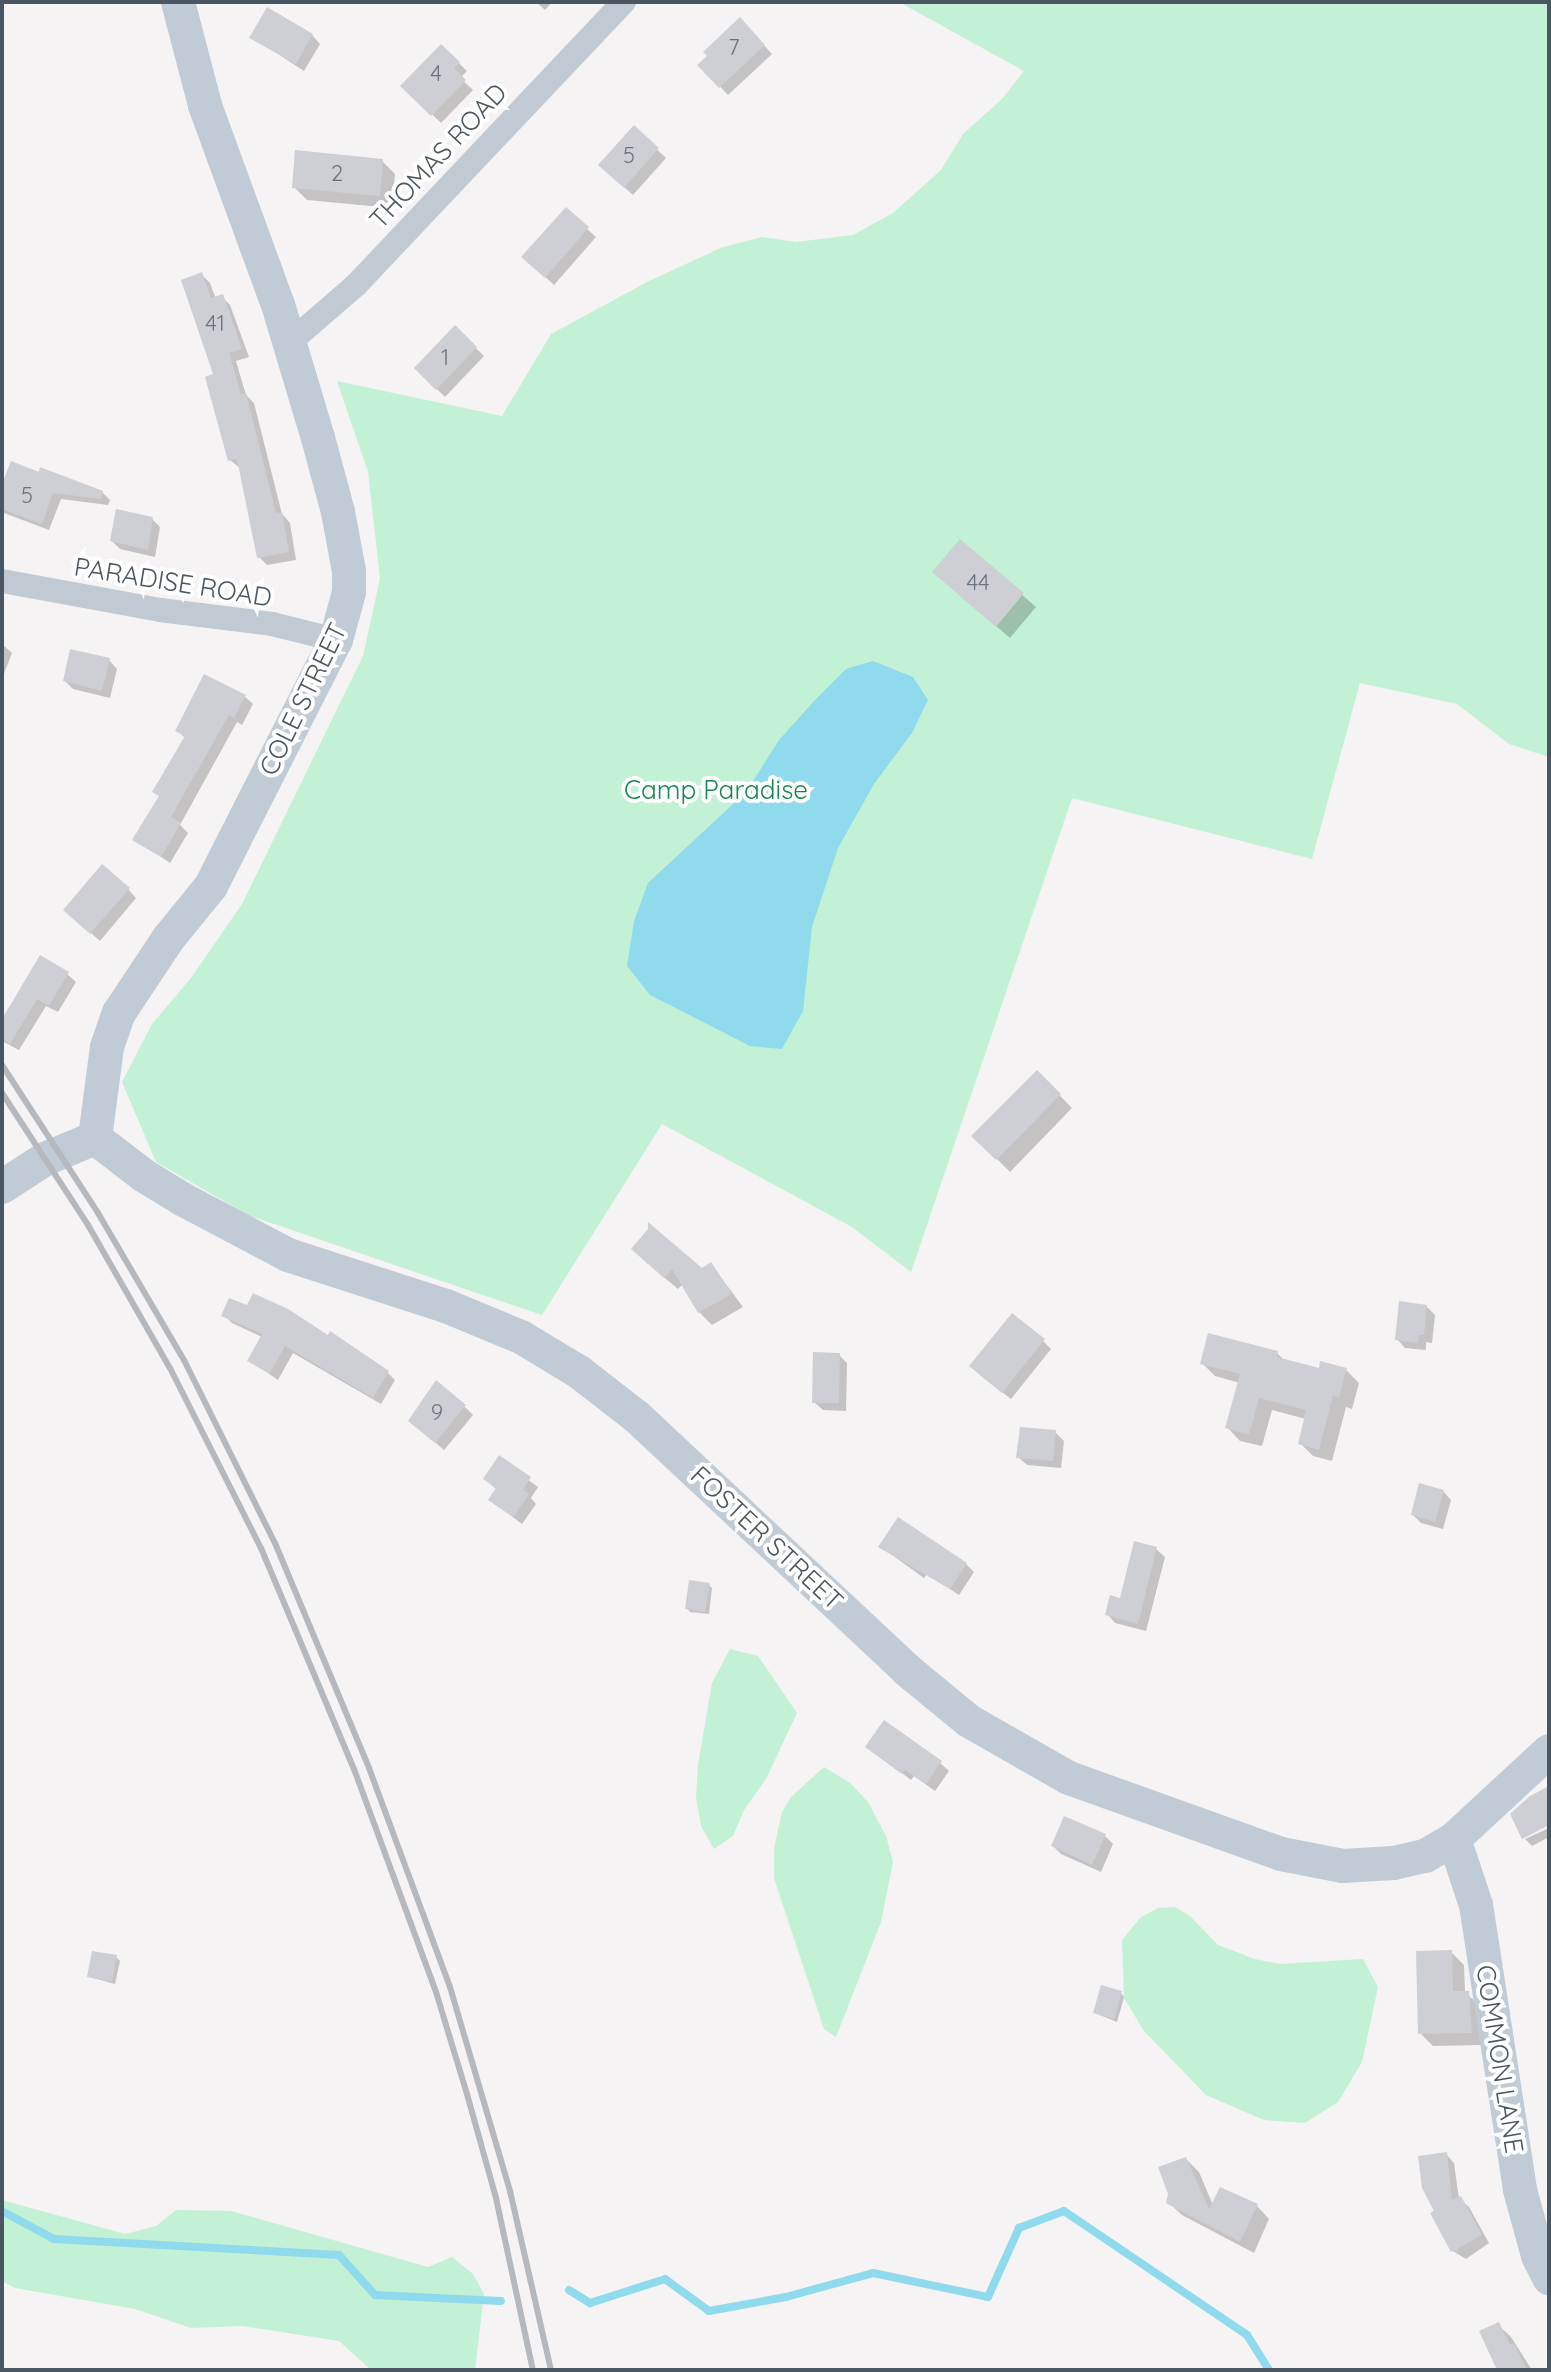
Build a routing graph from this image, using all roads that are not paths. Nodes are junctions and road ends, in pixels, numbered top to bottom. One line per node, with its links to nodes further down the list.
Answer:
1 (178, 2): 3 (street, COLE STREET)
2 (624, 2): 3 (street, THOMAS ROAD)
3 (289, 343): 5 (street, COLE STREET)
4 (2, 581): 5 (street, PARADISE ROAD)
5 (336, 640): 6 (street, COLE STREET)
6 (95, 1138): 7 (street); 9 (street, FOSTER STREET)
7 (2, 1187)
8 (1549, 1751): 9 (street, FOSTER STREET)
9 (1454, 1839): 10 (street, COMMON LANE)
10 (1549, 2278)

